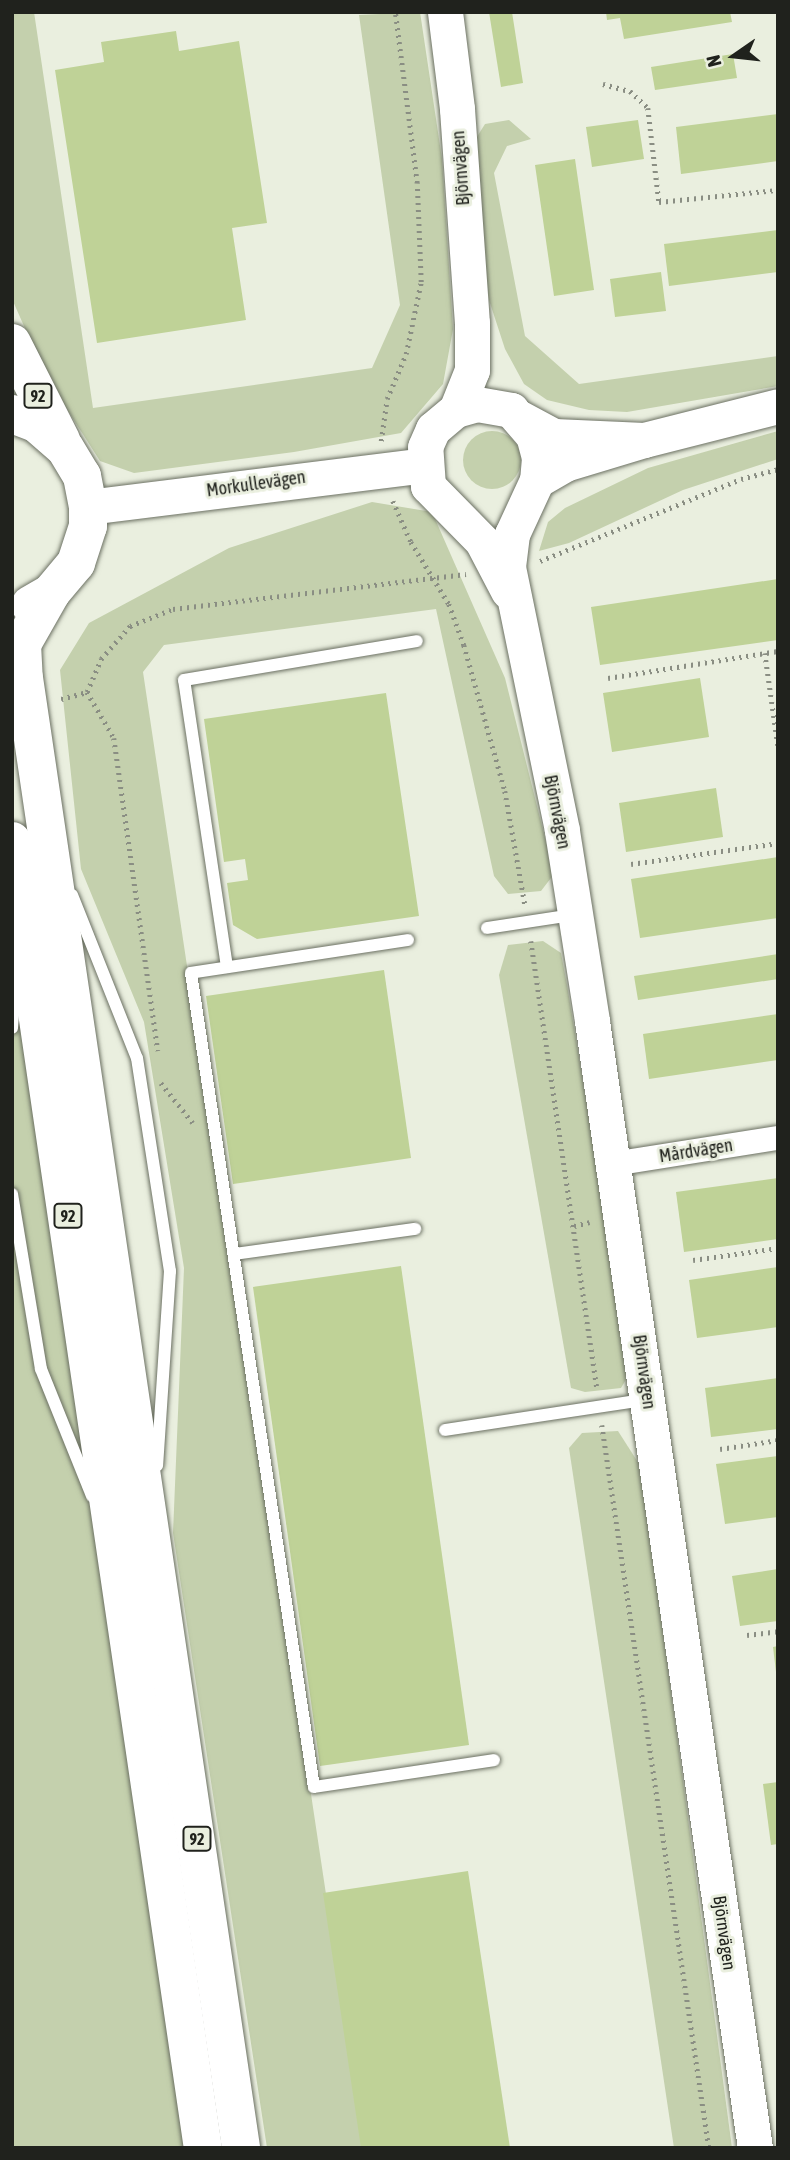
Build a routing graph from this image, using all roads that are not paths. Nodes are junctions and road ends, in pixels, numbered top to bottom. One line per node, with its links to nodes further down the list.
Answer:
1 (445, 12): 2 (street, Björnvägen)
2 (472, 323): 5 (street, Björnvägen); 7 (street, Björnvägen)
3 (12, 343): 9 (highway, 92)
4 (778, 406): 8 (street)
5 (456, 410): 7 (street); 10 (street, Björnvägen)
6 (12, 414): 9 (highway)
7 (516, 414): 8 (street); 11 (street, Björnvägen)
8 (644, 440): 11 (street)
9 (65, 448): 12 (highway)
10 (423, 465): 12 (street, Morkullevägen); 13 (street, Björnvägen)
11 (530, 491): 13 (street); 14 (street, Björnvägen)
12 (88, 507): 15 (highway)
13 (461, 517): 14 (street, Björnvägen)
14 (506, 579): 19 (street, Björnvägen)
15 (51, 593): 16 (highway); 18 (highway, 92)
16 (12, 612)
17 (417, 641): 22 (lane)
18 (25, 842): 23 (lane); 31 (highway, 92); 31 (lane); 32 (highway, 92)
19 (575, 914): 20 (lane); 25 (street, Björnvägen)
20 (487, 928)
21 (408, 940): 22 (lane)
22 (227, 967): 28 (lane)
23 (12, 1028)
24 (778, 1138): 25 (street, Mårdvägen)
25 (613, 1164): 29 (street, Björnvägen)
26 (12, 1194): 32 (lane)
27 (415, 1229): 28 (lane)
28 (234, 1254): 33 (lane)
29 (648, 1400): 30 (lane); 36 (street, Björnvägen)
30 (445, 1430)
31 (152, 1530): 35 (highway, 92)
32 (121, 1586): 34 (highway, 92)
33 (494, 1760)
34 (203, 2148)
35 (241, 2148)
36 (755, 2148)

